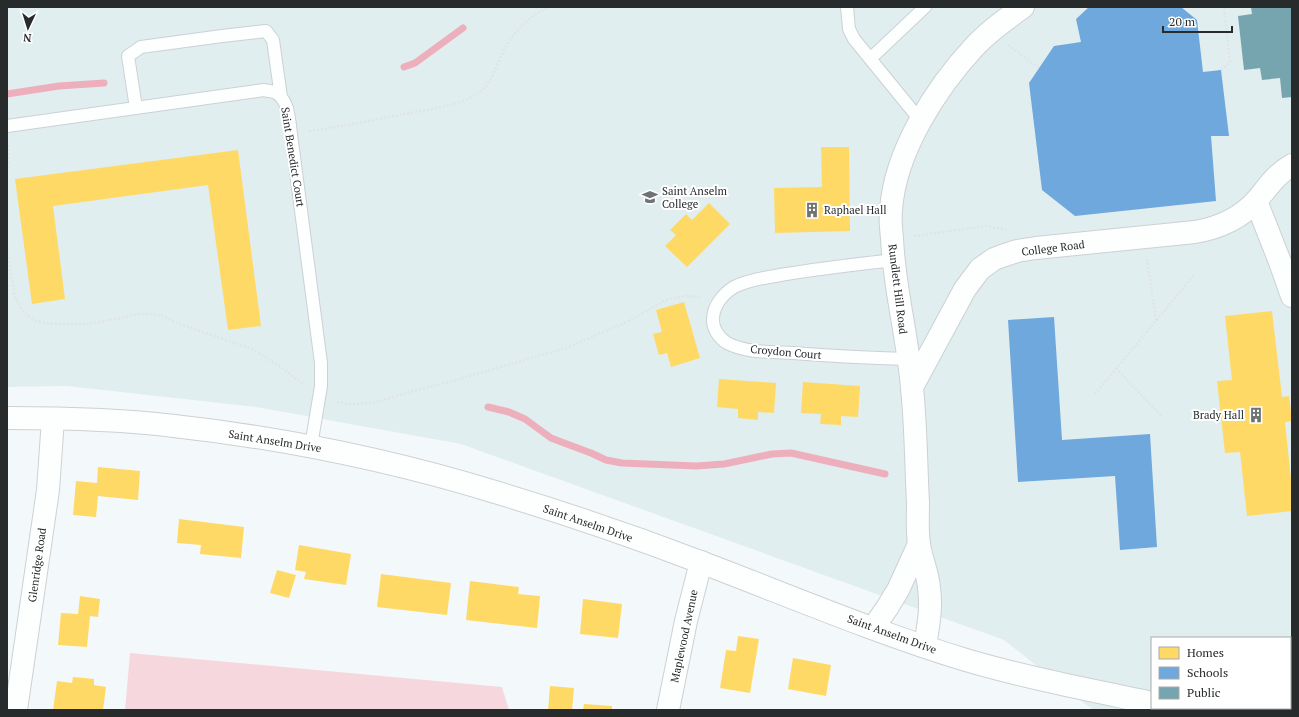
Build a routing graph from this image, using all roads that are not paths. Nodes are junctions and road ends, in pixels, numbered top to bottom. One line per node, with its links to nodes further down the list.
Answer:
1 (847, 7): 4 (lane)
2 (925, 7): 4 (lane)
3 (1023, 7): 7 (street, Rundlett Hill Road)
4 (870, 59): 7 (lane)
5 (280, 97): 6 (lane, Saint Benedict Court); 6 (lane); 17 (lane, Saint Benedict Court)
6 (136, 108): 8 (lane, Saint Benedict Court)
7 (920, 120): 11 (street, Rundlett Hill Road)
8 (7, 126)
9 (1292, 165): 10 (street, College Road)
10 (1256, 201): 12 (street); 14 (street, College Road)
11 (892, 260): 13 (street, Rundlett Hill Road); 13 (lane, Croydon Court)
12 (1292, 296)
13 (908, 359): 14 (street, Rundlett Hill Road)
14 (912, 387): 18 (street, Rundlett Hill Road)
15 (7, 418): 16 (street, Saint Anselm Drive)
16 (53, 418): 17 (street, Saint Anselm Drive); 22 (street, Glenridge Road)
17 (311, 446): 19 (street, Saint Anselm Drive)
18 (919, 544): 20 (street, Rundlett Hill Road); 21 (street, Rundlett Hill Road)
19 (701, 562): 20 (street, Saint Anselm Drive); 25 (street, Maplewood Avenue)
20 (872, 628): 21 (street, Saint Anselm Drive)
21 (925, 646): 23 (street, Saint Anselm Drive)
22 (14, 683): 24 (street, Glenridge Road)
23 (1151, 702)
24 (16, 710)
25 (668, 710)

